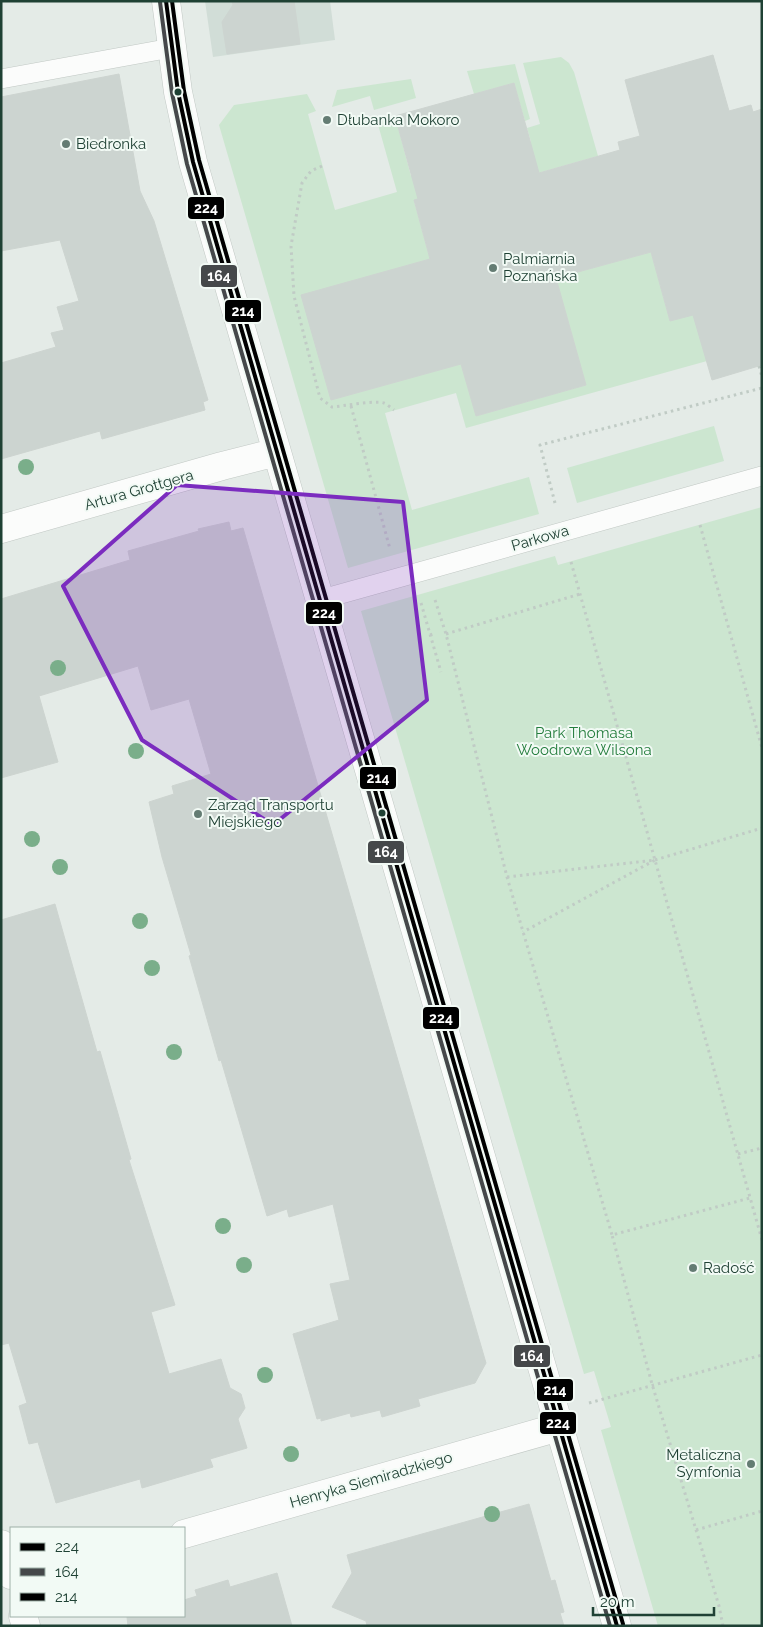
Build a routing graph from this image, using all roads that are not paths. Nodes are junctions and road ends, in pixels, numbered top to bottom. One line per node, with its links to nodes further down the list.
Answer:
1 (166, 1): 2 (street)
2 (171, 48): 3 (lane); 4 (street)
3 (1, 78)
4 (277, 452): 6 (street, Artura Grottgera); 7 (street)
5 (762, 476): 7 (lane, Parkowa)
6 (1, 529)
7 (319, 600): 8 (street)
8 (559, 1427): 9 (street, Henryka Siemiradzkiego); 12 (street)
9 (185, 1534)
10 (1, 1544): 11 (street)
11 (10, 1572)
12 (617, 1626)

